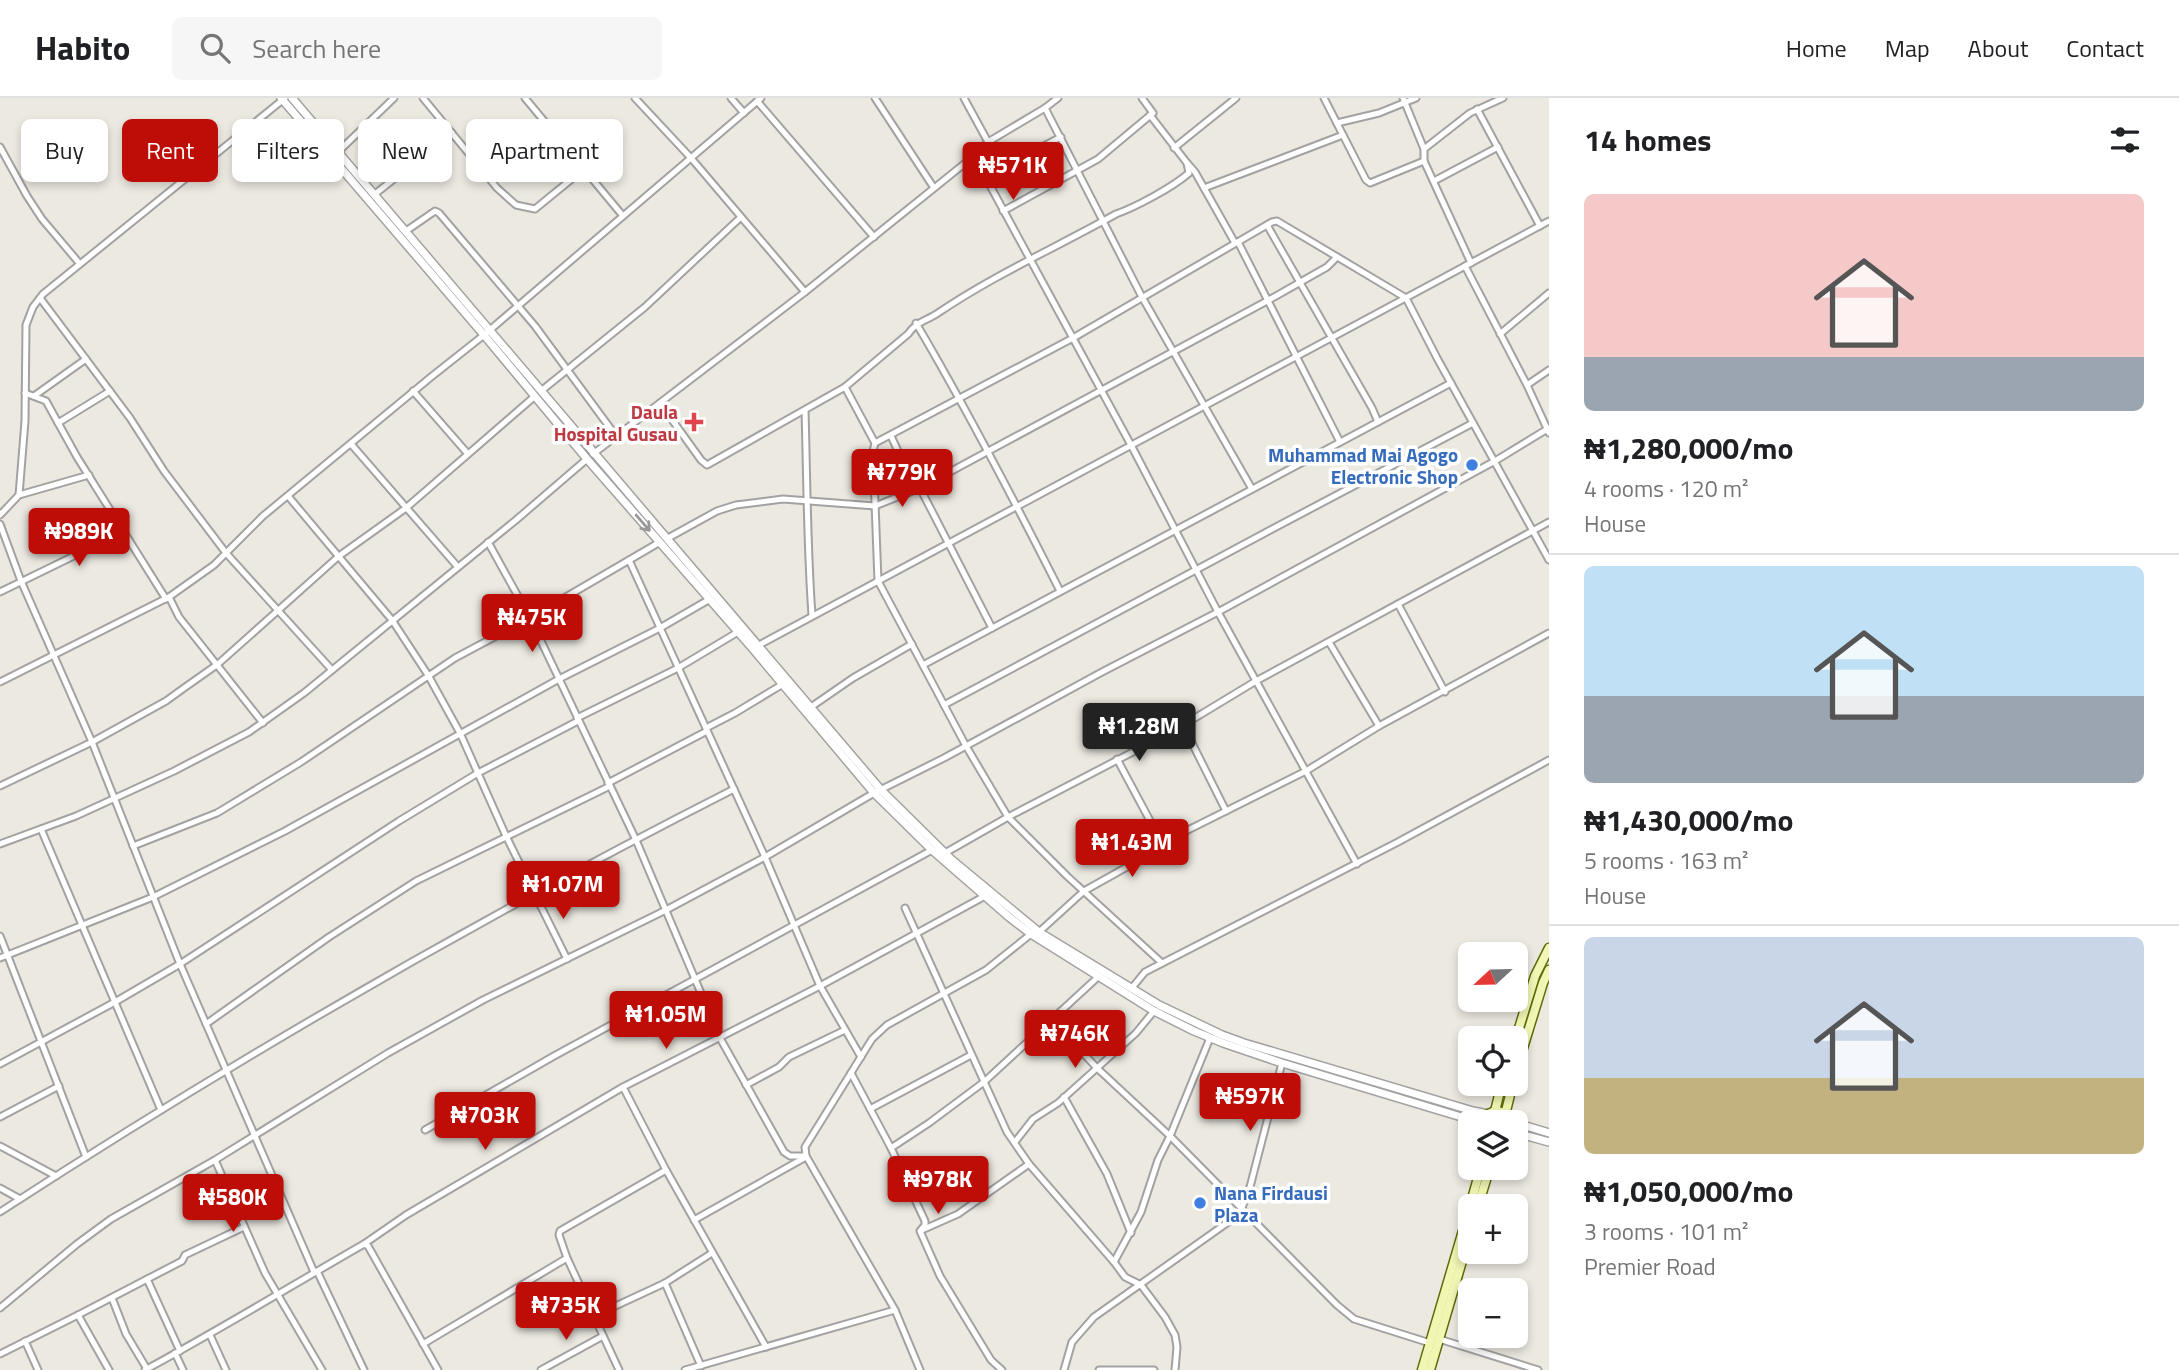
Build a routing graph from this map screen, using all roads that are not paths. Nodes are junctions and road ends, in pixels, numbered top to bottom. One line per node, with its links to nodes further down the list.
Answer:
1 (292, 98): 22 (street)
2 (394, 98): 23 (street)
3 (423, 98): 24 (street)
4 (525, 98): 25 (street)
5 (635, 98): 39 (street)
6 (731, 98): 20 (street)
7 (875, 98): 50 (street)
8 (964, 98): 31 (street)
9 (1058, 98): 18 (street)
10 (1142, 98): 21 (street)
11 (1236, 98): 35 (street)
12 (1324, 98): 26 (street)
13 (1416, 98): 17 (street)
14 (1503, 98): 19 (street)
15 (283, 99): 65 (street); 76 (street)
16 (759, 100): 20 (street); 61 (street)
17 (1404, 100): 26 (street); 36 (street)
18 (1045, 108): 30 (street); 31 (street)
19 (1477, 109): 34 (street); 36 (street)
20 (744, 113): 39 (street)
21 (1150, 115): 35 (street); 43 (street)
22 (310, 119)
23 (372, 119)
24 (440, 119)
25 (542, 119)
26 (1337, 123): 29 (street)
27 (358, 132): 32 (street)
28 (452, 133): 37 (street)
29 (1343, 135): 41 (street); 51 (street)
30 (1061, 137): 43 (street); 44 (street)
31 (988, 142): 38 (street)
32 (344, 146)
33 (0, 147): 65 (street)
34 (1498, 147): 45 (street); 57 (street)
35 (1174, 148): 42 (street)
36 (1424, 149): 41 (street)
37 (466, 150)
38 (974, 156): 44 (street); 50 (street)
39 (691, 158): 54 (street); 55 (street)
40 (344, 159): 52 (street)
41 (1424, 161): 45 (street)
42 (1186, 163): 51 (street); 56 (street)
43 (1078, 169): 53 (street); 56 (street)
44 (985, 177): 53 (street)
45 (1434, 181): 66 (street)
46 (391, 182): 52 (street)
47 (492, 182): 48 (street)
48 (568, 182)
49 (595, 182): 54 (street)
50 (934, 188): 61 (street)
51 (1204, 188): 62 (street)
52 (375, 194): 59 (street)
53 (1003, 211): 64 (street)
54 (623, 216): 74 (street)
55 (741, 217): 68 (street); 83 (street)
56 (1104, 220): 64 (street); 70 (street)
57 (1545, 223): 60 (street); 66 (street)
58 (1267, 225): 62 (street); 63 (street); 67 (street)
59 (406, 231): 74 (street); 76 (street)
60 (1549, 231)
61 (874, 237): 68 (street)
62 (1237, 243): 70 (street); 73 (street)
63 (1337, 257): 67 (street); 72 (street)
64 (1030, 261): 75 (street); 78 (street)
65 (80, 264): 71 (street)
66 (1468, 265): 72 (street); 77 (street)
67 (1299, 282): 73 (street); 79 (street)
68 (805, 292): 95 (street)
69 (1549, 293): 77 (street)
70 (1142, 297): 78 (street); 80 (street)
71 (40, 298): 82 (street); 91 (street)
72 (1406, 298): 79 (street); 85 (street)
73 (1267, 301): 80 (street); 81 (street)
74 (518, 305): 76 (street); 83 (street)
75 (916, 323): 87 (street); 94 (street)
76 (487, 332): 90 (street); 92 (street)
77 (1500, 334): 86 (street)
78 (1073, 338): 88 (street); 94 (street)
79 (1330, 339): 81 (street); 98 (street)
80 (1174, 352): 88 (street); 96 (street)
81 (1296, 357): 96 (street); 104 (street)
82 (86, 359): 89 (street); 93 (street)
83 (566, 370): 92 (street); 102 (street)
84 (1549, 370): 86 (street)
85 (1451, 383): 98 (street); 100 (street)
86 (1527, 385): 101 (street)
87 (845, 387): 97 (street); 105 (street)
88 (1101, 390): 107 (street); 108 (street)
89 (110, 391): 99 (street); 131 (street)
90 (413, 391): 106 (street); 109 (street)
91 (25, 393): 93 (street); 115 (street)
92 (538, 394): 109 (street); 110 (street)
93 (34, 396): 99 (street)
94 (961, 398): 103 (street); 108 (street)
95 (660, 403): 97 (street); 102 (street)
96 (1205, 405): 107 (street); 114 (street)
97 (805, 410): 117 (street)
98 (1378, 422): 104 (street)
99 (58, 423): 112 (street)
100 (1474, 423): 111 (street); 136 (street)
101 (1548, 430): 111 (street)
102 (616, 436): 110 (street)
103 (891, 436): 105 (street); 113 (street)
104 (1340, 442): 114 (street)
105 (876, 443): 118 (street)
106 (351, 444): 116 (street); 120 (street)
107 (1131, 445): 119 (street); 125 (street)
108 (989, 451): 113 (street); 119 (street)
109 (468, 454): 120 (street)
110 (590, 456): 127 (street); 128 (street); 129 (street, one-way to 129)
111 (1495, 461): 126 (street); 145 (street)
112 (89, 475): 115 (street); 124 (street)
113 (919, 488): 118 (street); 130 (street)
114 (1252, 489): 125 (street)
115 (19, 495): 121 (street)
116 (288, 496): 131 (street); 132 (street)
117 (808, 502): 118 (street); 127 (street); 146 (street)
118 (875, 506): 138 (street)
119 (1018, 506): 130 (street); 139 (street)
120 (406, 508): 132 (street); 135 (street)
121 (0, 514)
122 (1549, 522): 126 (street)
123 (0, 524): 137 (street)
124 (123, 529): 137 (street); 141 (street)
125 (1175, 531): 136 (street); 139 (street)
126 (1534, 532): 134 (street); 143 (street)
127 (668, 538): 154 (street)
128 (488, 542): 135 (street); 147 (street)
129 (660, 542): 133 (street); 142 (street)
130 (948, 544): 138 (street); 150 (street)
131 (226, 553): 141 (street); 144 (street)
132 (339, 556): 144 (street); 148 (street)
133 (629, 560): 147 (street); 149 (street)
134 (1549, 560)
135 (457, 566): 148 (street)
136 (1196, 571): 145 (street); 167 (street)
137 (21, 581): 140 (street); 156 (street)
138 (878, 581): 146 (street); 155 (street)
139 (1060, 591): 150 (street)
140 (0, 592)
141 (167, 598): 156 (street); 157 (street)
142 (710, 599): 149 (street); 151 (street)
143 (1398, 604): 153 (street); 166 (street)
144 (277, 610): 157 (street); 160 (street)
145 (1218, 612): 163 (street); 176 (street)
146 (812, 615): 154 (street)
147 (530, 618): 161 (street); 162 (street)
148 (392, 620): 160 (street); 161 (street)
149 (660, 628): 159 (street); 162 (street)
150 (992, 628): 158 (street)
151 (738, 632): 159 (street); 165 (street)
152 (1549, 633): 166 (street)
153 (1329, 642): 163 (street); 172 (street)
154 (759, 645): 168 (street)
155 (912, 645): 158 (street); 168 (street)
156 (54, 654): 164 (street); 175 (street)
157 (218, 664): 170 (street); 175 (street)
158 (923, 665): 167 (street)
159 (678, 668): 169 (street); 173 (street)
160 (332, 670): 170 (street)
161 (428, 675): 174 (street); 193 (street)
162 (558, 679): 169 (street); 174 (street)
163 (1256, 681): 171 (street); 179 (street)
164 (0, 682)
165 (783, 684): 173 (street); 184 (street)
166 (1445, 692): 172 (street)
167 (944, 705): 176 (street)
168 (811, 707): 184 (street)
169 (578, 720): 180 (street); 181 (street)
170 (263, 723): 185 (street)
171 (1183, 725): 177 (street); 186 (street)
172 (1379, 726): 179 (street)
173 (707, 730): 181 (street); 183 (street)
174 (460, 733): 180 (street); 201 (street)
175 (92, 742): 182 (street); 185 (street)
176 (966, 746): 184 (street); 187 (street)
177 (1117, 760): 187 (street); 191 (street)
178 (1549, 760): 197 (street)
179 (1306, 771): 186 (street); 197 (street)
180 (478, 774): 189 (street); 214 (street)
181 (609, 784): 189 (street); 190 (street)
182 (0, 786)
183 (734, 789): 190 (street); 196 (street)
184 (878, 791): 194 (street); 195 (street); 196 (street)
185 (113, 799): 188 (street); 193 (street)
186 (1226, 811): 191 (street)
187 (1008, 817): 195 (street); 198 (street)
188 (41, 829): 192 (street); 204 (street)
189 (506, 836): 199 (street); 224 (street)
190 (636, 840): 199 (street); 203 (street)
191 (1162, 843): 198 (street)
192 (0, 844)
193 (133, 846): 201 (street)
194 (932, 850): 200 (street); 205 (street)
195 (946, 853): 206 (street)
196 (765, 857): 203 (street); 205 (street)
197 (1357, 864): 213 (street)
198 (1084, 891): 206 (street); 213 (street)
199 (536, 894): 212 (street); 236 (street)
200 (985, 896): 206 (street); 207 (street)
201 (153, 898): 204 (street); 214 (street)
202 (905, 908): 207 (street)
203 (666, 910): 212 (street); 217 (street)
204 (82, 925): 210 (street); 221 (street)
205 (794, 925): 217 (street); 218 (street)
206 (1035, 933): 216 (street); 219 (street); 220 (street)
207 (917, 935): 218 (street); 220 (street)
208 (0, 936): 210 (street)
209 (1549, 948): 225 (main road)
210 (7, 955): 211 (street); 230 (street)
211 (0, 958)
212 (567, 959): 251 (street)
213 (1162, 963): 219 (street)
214 (180, 964): 221 (street); 224 (street)
215 (1549, 970): 227 (main road)
216 (1099, 976): 222 (street); 223 (street)
217 (695, 979): 228 (street); 249 (street)
218 (820, 986): 226 (street); 228 (street)
219 (1131, 989): 245 (street)
220 (943, 995): 231 (street); 232 (street)
221 (115, 1002): 230 (street); 244 (street)
222 (1154, 1011): 229 (street); 235 (street)
223 (1052, 1020): 235 (street); 238 (street)
224 (206, 1024): 236 (street)
225 (1520, 1026)
226 (845, 1030): 232 (street); 239 (street)
227 (1528, 1032)
228 (720, 1038): 239 (street); 241 (street)
229 (1210, 1038): 233 (street); 252 (street)
230 (41, 1042): 234 (street); 240 (street)
231 (971, 1055): 238 (street); 243 (street)
232 (861, 1057): 237 (street)
233 (1282, 1063): 246 (street); 266 (street)
234 (0, 1064)
235 (1097, 1068): 242 (street); 252 (street)
236 (226, 1070): 244 (street); 251 (street)
237 (851, 1073): 243 (street); 258 (street)
238 (984, 1082): 254 (street); 257 (street)
239 (746, 1085): 258 (street)
240 (59, 1086): 247 (street); 259 (street)
241 (623, 1087): 262 (street); 272 (street)
242 (1064, 1097): 254 (street); 271 (street)
243 (870, 1109): 257 (street)
244 (160, 1110): 259 (street)
245 (1470, 1110)
246 (1458, 1116)
247 (0, 1117)
248 (1528, 1126): 250 (street)
249 (425, 1130)
250 (1549, 1133)
251 (253, 1135): 260 (street); 278 (street)
252 (1170, 1136): 266 (street); 271 (street)
253 (1528, 1136): 255 (street)
254 (1015, 1142): 261 (street)
255 (1549, 1142)
256 (0, 1146): 263 (street)
257 (891, 1148): 270 (street)
258 (806, 1156): 268 (street); 285 (street)
259 (86, 1157): 263 (street)
260 (215, 1160): 269 (street); 284 (street)
261 (1029, 1164): 270 (street); 276 (street)
262 (666, 1170): 268 (street); 275 (street)
263 (55, 1176): 265 (street)
264 (0, 1188): 265 (street)
265 (20, 1199): 267 (street)
266 (1241, 1210): 281 (street); 291 (street)
267 (0, 1212)
268 (694, 1220): 274 (street)
269 (244, 1227): 279 (street); 282 (street)
270 (920, 1231): 309 (street)
271 (1131, 1233): 276 (street)
272 (364, 1244): 278 (street); 292 (street)
273 (1458, 1252): 291 (main road)
274 (712, 1253): 280 (street); 293 (street)
275 (567, 1258): 287 (street); 292 (street)
276 (1114, 1262): 281 (street)
277 (1460, 1264): 291 (main road)
278 (316, 1271): 282 (street); 303 (street)
279 (146, 1279): 283 (street); 294 (street)
280 (665, 1283): 287 (street); 296 (street)
281 (1141, 1285): 310 (street); 313 (street)
282 (278, 1293): 288 (street); 302 (street)
283 (111, 1298): 286 (street); 297 (street)
284 (0, 1308)
285 (895, 1310): 293 (street); 308 (street)
286 (78, 1315): 290 (street); 299 (street)
287 (594, 1316): 289 (street)
288 (210, 1335): 294 (street); 301 (street)
289 (603, 1336): 305 (street); 306 (street)
290 (24, 1341): 295 (street); 298 (street)
291 (1435, 1341): 314 (main road); 315 (main road); 316 (street)
292 (423, 1344): 304 (street)
293 (766, 1347): 296 (street)
294 (178, 1352): 297 (street); 300 (street)
295 (0, 1354)
296 (701, 1366): 307 (street)
297 (146, 1369)
298 (38, 1370)
299 (109, 1370)
300 (183, 1370)
301 (226, 1370)
302 (322, 1370)
303 (363, 1370)
304 (438, 1370)
305 (541, 1370)
306 (619, 1370)
307 (685, 1370)
308 (920, 1370)
309 (1002, 1370)
310 (1064, 1370)
311 (1099, 1370): 312 (street)
312 (1154, 1370)
313 (1175, 1370)
314 (1422, 1370)
315 (1430, 1370)
316 (1538, 1370)

